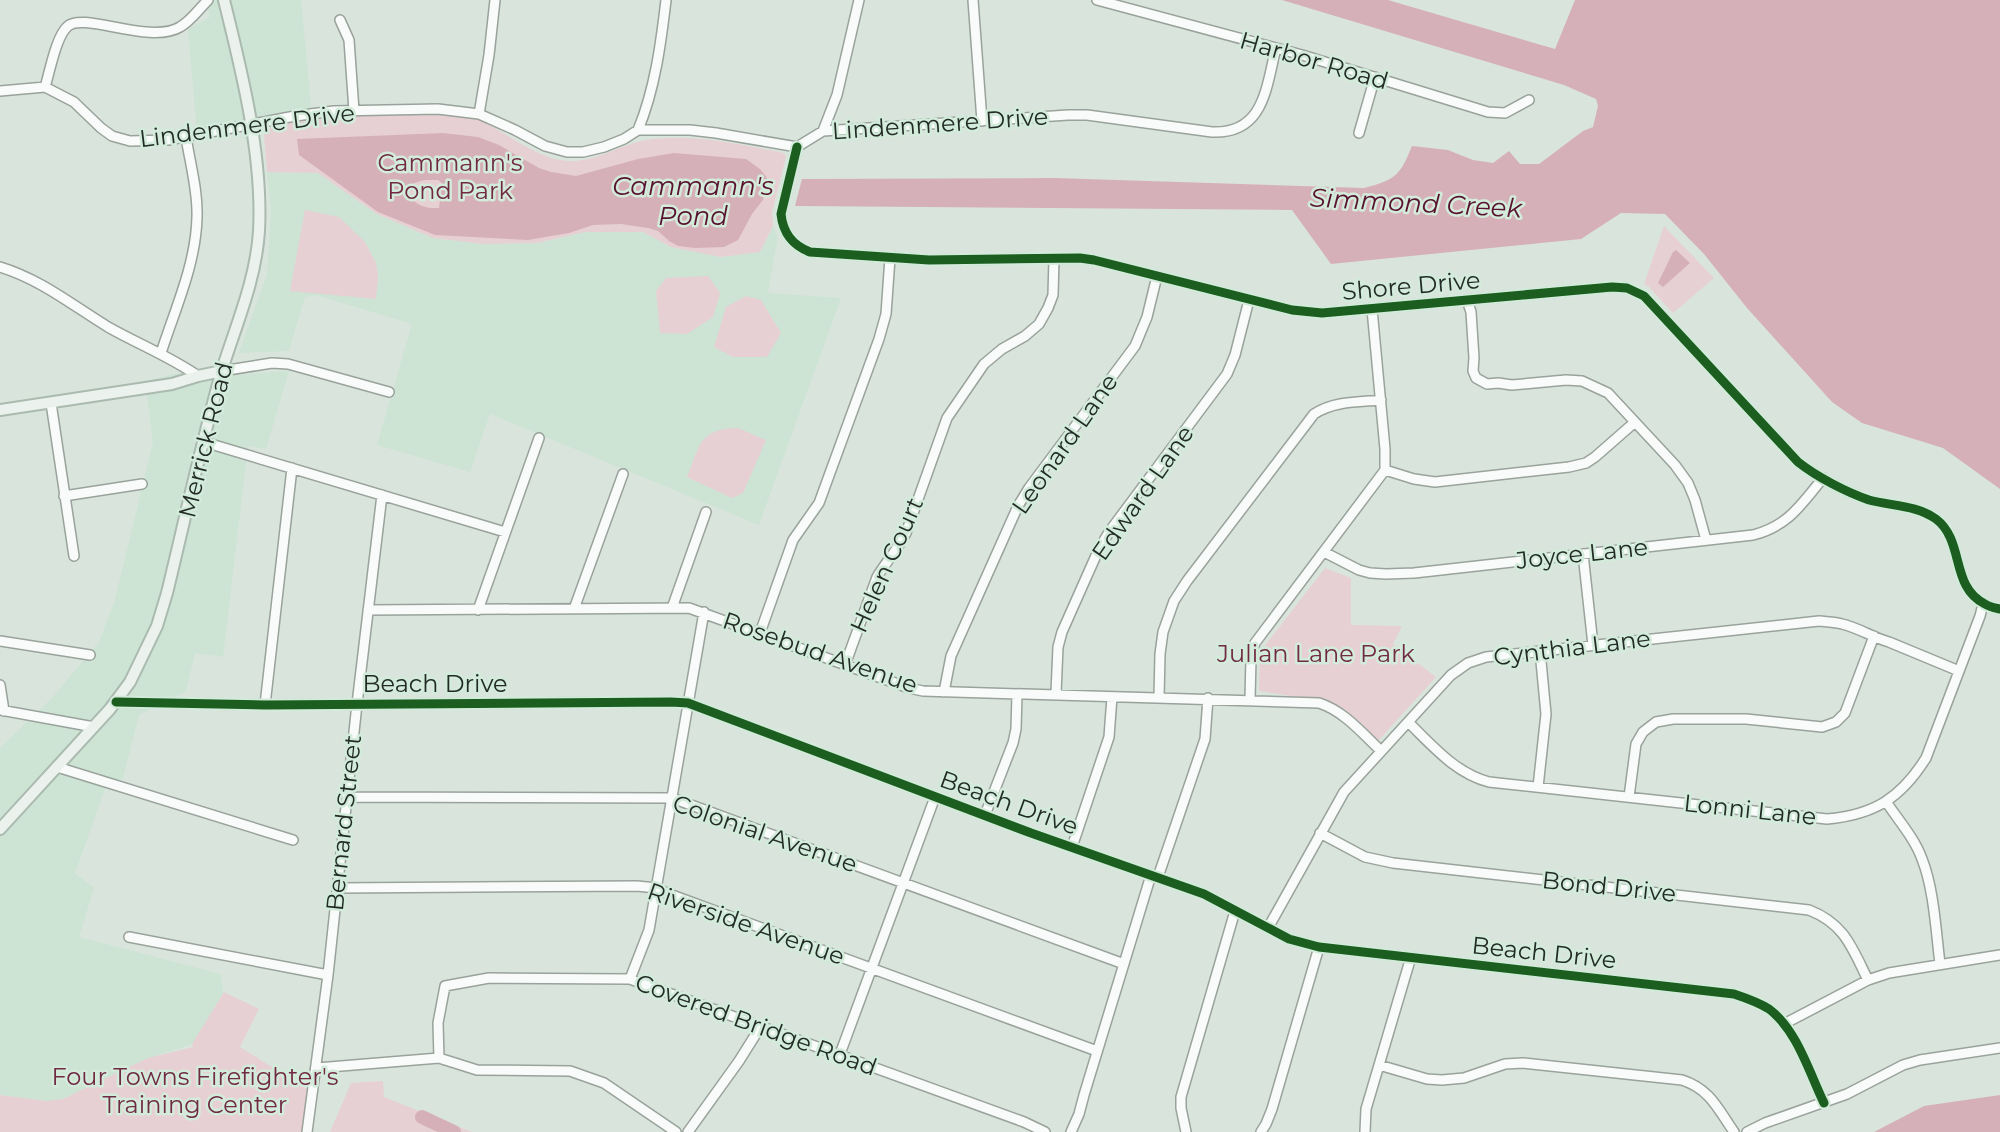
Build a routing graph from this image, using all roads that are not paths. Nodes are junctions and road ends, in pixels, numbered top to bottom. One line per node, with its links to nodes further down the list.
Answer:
1 (208, 0): 11 (street)
2 (224, 0): 17 (main road, Merrick Road)
3 (495, 0): 15 (street)
4 (666, 0): 18 (street)
5 (859, 0): 19 (street)
6 (973, 0): 16 (street)
7 (1097, 0): 9 (street, Harbor Road)
8 (340, 20): 14 (street)
9 (1276, 48): 10 (street, Harbor Road); 16 (street, Lindenmere Drive)
10 (1375, 78): 13 (street, Harbor Road); 20 (street)
11 (45, 87): 12 (street); 21 (street, Lindenmere Drive)
12 (0, 91)
13 (1529, 100)
14 (354, 111): 15 (street, Lindenmere Drive); 17 (street, Lindenmere Drive)
15 (479, 114): 18 (street, Lindenmere Drive)
16 (982, 121): 19 (street, Lindenmere Drive)
17 (250, 125): 21 (street, Lindenmere Drive); 31 (main road, Merrick Road)
18 (638, 130): 22 (street, Lindenmere Drive)
19 (823, 131): 22 (street, Lindenmere Drive)
20 (1359, 132)
21 (186, 137): 30 (street)
22 (797, 147): 23 (street, Shore Drive)
23 (890, 258): 24 (street, Shore Drive); 60 (street)
24 (1054, 259): 26 (street, Shore Drive); 66 (street, Helen Court)
25 (0, 267): 30 (street)
26 (1157, 276): 27 (street, Shore Drive); 69 (street, Leonard Lane)
27 (1249, 300): 29 (street, Shore Drive); 70 (street, Edward Lane)
28 (1467, 300): 29 (street, Shore Drive); 37 (street); 43 (street, Shore Drive)
29 (1372, 309): 34 (street)
30 (161, 353): 32 (street)
31 (222, 371): 32 (main road); 33 (street); 39 (main road, Merrick Road)
32 (198, 376): 35 (main road)
33 (389, 392)
34 (1381, 400): 41 (street); 73 (street)
35 (51, 403): 36 (main road); 46 (street)
36 (0, 410)
37 (1635, 422): 41 (street); 49 (street)
38 (539, 438): 48 (street)
39 (204, 442): 40 (street); 76 (main road, Merrick Road)
40 (292, 468): 45 (street); 79 (street)
41 (1385, 470): 50 (street)
42 (623, 474): 55 (street)
43 (1823, 478): 49 (street, Joyce Lane); 53 (street, Shore Drive)
44 (142, 484): 46 (street)
45 (382, 495): 48 (street); 56 (street, Bernard Street)
46 (64, 496): 52 (street)
47 (706, 512): 54 (street)
48 (505, 532): 57 (street)
49 (1706, 540): 51 (street, Joyce Lane)
50 (1324, 552): 51 (street, Joyce Lane); 75 (street)
51 (1583, 554): 63 (street)
52 (74, 556)
53 (1983, 604): 58 (street); 67 (street, Lonni Lane)
54 (672, 608): 55 (street, Rosebud Avenue); 59 (street, Rosebud Avenue)
55 (575, 609): 57 (street, Rosebud Avenue)
56 (368, 610): 57 (street, Rosebud Avenue); 77 (street, Bernard Street)
57 (478, 610)
58 (2000, 610)
59 (704, 612): 60 (street, Rosebud Avenue); 78 (street)
60 (760, 633): 66 (street, Rosebud Avenue)
61 (1874, 636): 63 (street, Cynthia Lane); 67 (street, Cynthia Lane); 88 (street)
62 (0, 641): 65 (street)
63 (1593, 645): 64 (street, Cynthia Lane)
64 (1540, 651): 81 (street, Cynthia Lane); 85 (street)
65 (90, 655)
66 (845, 664): 69 (street, Rosebud Avenue)
67 (1959, 671): 90 (street, Lonni Lane)
68 (0, 685): 80 (street)
69 (944, 692): 71 (street, Rosebud Avenue)
70 (1056, 693): 71 (street, Rosebud Avenue); 72 (street, Rosebud Avenue)
71 (1017, 694): 91 (street)
72 (1112, 697): 73 (street, Rosebud Avenue); 95 (street)
73 (1159, 697): 74 (street, Rosebud Avenue)
74 (1208, 698): 75 (street, Rosebud Avenue); 96 (street)
75 (1250, 699): 83 (street, Rosebud Avenue)
76 (116, 702): 79 (street, Beach Drive); 82 (main road, Merrick Road)
77 (357, 704): 78 (street, Beach Drive); 79 (street, Beach Drive); 86 (street, Bernard Street)
78 (688, 704): 87 (street, Beach Drive); 89 (street)
79 (265, 705)
80 (2, 711): 82 (street)
81 (1408, 722): 83 (street, Cynthia Lane); 85 (street, Lonni Lane)
82 (94, 727): 84 (main road, Merrick Road)
83 (1381, 751): 93 (street, Cynthia Lane)
84 (57, 767): 92 (main road, Merrick Road); 94 (street)
85 (1538, 787): 88 (street, Lonni Lane)
86 (347, 797): 89 (street, Colonial Avenue); 98 (street, Bernard Street)
87 (935, 797): 91 (street, Beach Drive); 97 (street)
88 (1629, 797): 90 (street, Lonni Lane)
89 (672, 798): 97 (street, Colonial Avenue); 99 (street)
90 (1887, 803): 107 (street)
91 (985, 815): 95 (street, Beach Drive)
92 (0, 829)
93 (1320, 834): 101 (street, Cynthia Lane); 111 (street, Bond Drive)
94 (293, 841)
95 (1072, 847): 96 (street, Beach Drive)
96 (1154, 876): 100 (street, Beach Drive); 106 (street)
97 (903, 883): 106 (street, Colonial Avenue); 108 (street)
98 (337, 888): 99 (street, Riverside Avenue); 109 (street, Bernard Street)
99 (656, 888): 108 (street, Riverside Avenue); 110 (street)
100 (1235, 911): 101 (street, Beach Drive); 126 (street)
101 (1268, 928): 103 (street, Beach Drive)
102 (129, 937): 109 (street)
103 (1320, 947): 105 (street, Beach Drive); 127 (street)
104 (2000, 955): 107 (street)
105 (1411, 957): 112 (street, Beach Drive); 118 (street)
106 (1124, 964): 115 (street)
107 (1940, 964): 111 (street)
108 (872, 969): 115 (street, Riverside Avenue); 116 (street)
109 (328, 975): 119 (street, Bernard Street)
110 (630, 979): 113 (street, Covered Bridge Road); 117 (street, Covered Bridge Road)
111 (1868, 980): 112 (street)
112 (1784, 1024): 120 (street, Beach Drive)
113 (761, 1026): 116 (street, Covered Bridge Road); 123 (street)
114 (2000, 1048): 120 (street)
115 (1097, 1051): 125 (street)
116 (840, 1054): 124 (street, Covered Bridge Road)
117 (439, 1058): 119 (street); 122 (street)
118 (1379, 1065): 128 (street); 129 (street)
119 (317, 1068): 121 (street, Bernard Street)
120 (1824, 1103): 130 (street)
121 (307, 1132)
122 (676, 1132)
123 (688, 1132)
124 (1045, 1132)
125 (1071, 1132)
126 (1186, 1132)
127 (1261, 1132)
128 (1365, 1132)
129 (1734, 1132)
130 (1747, 1132)

